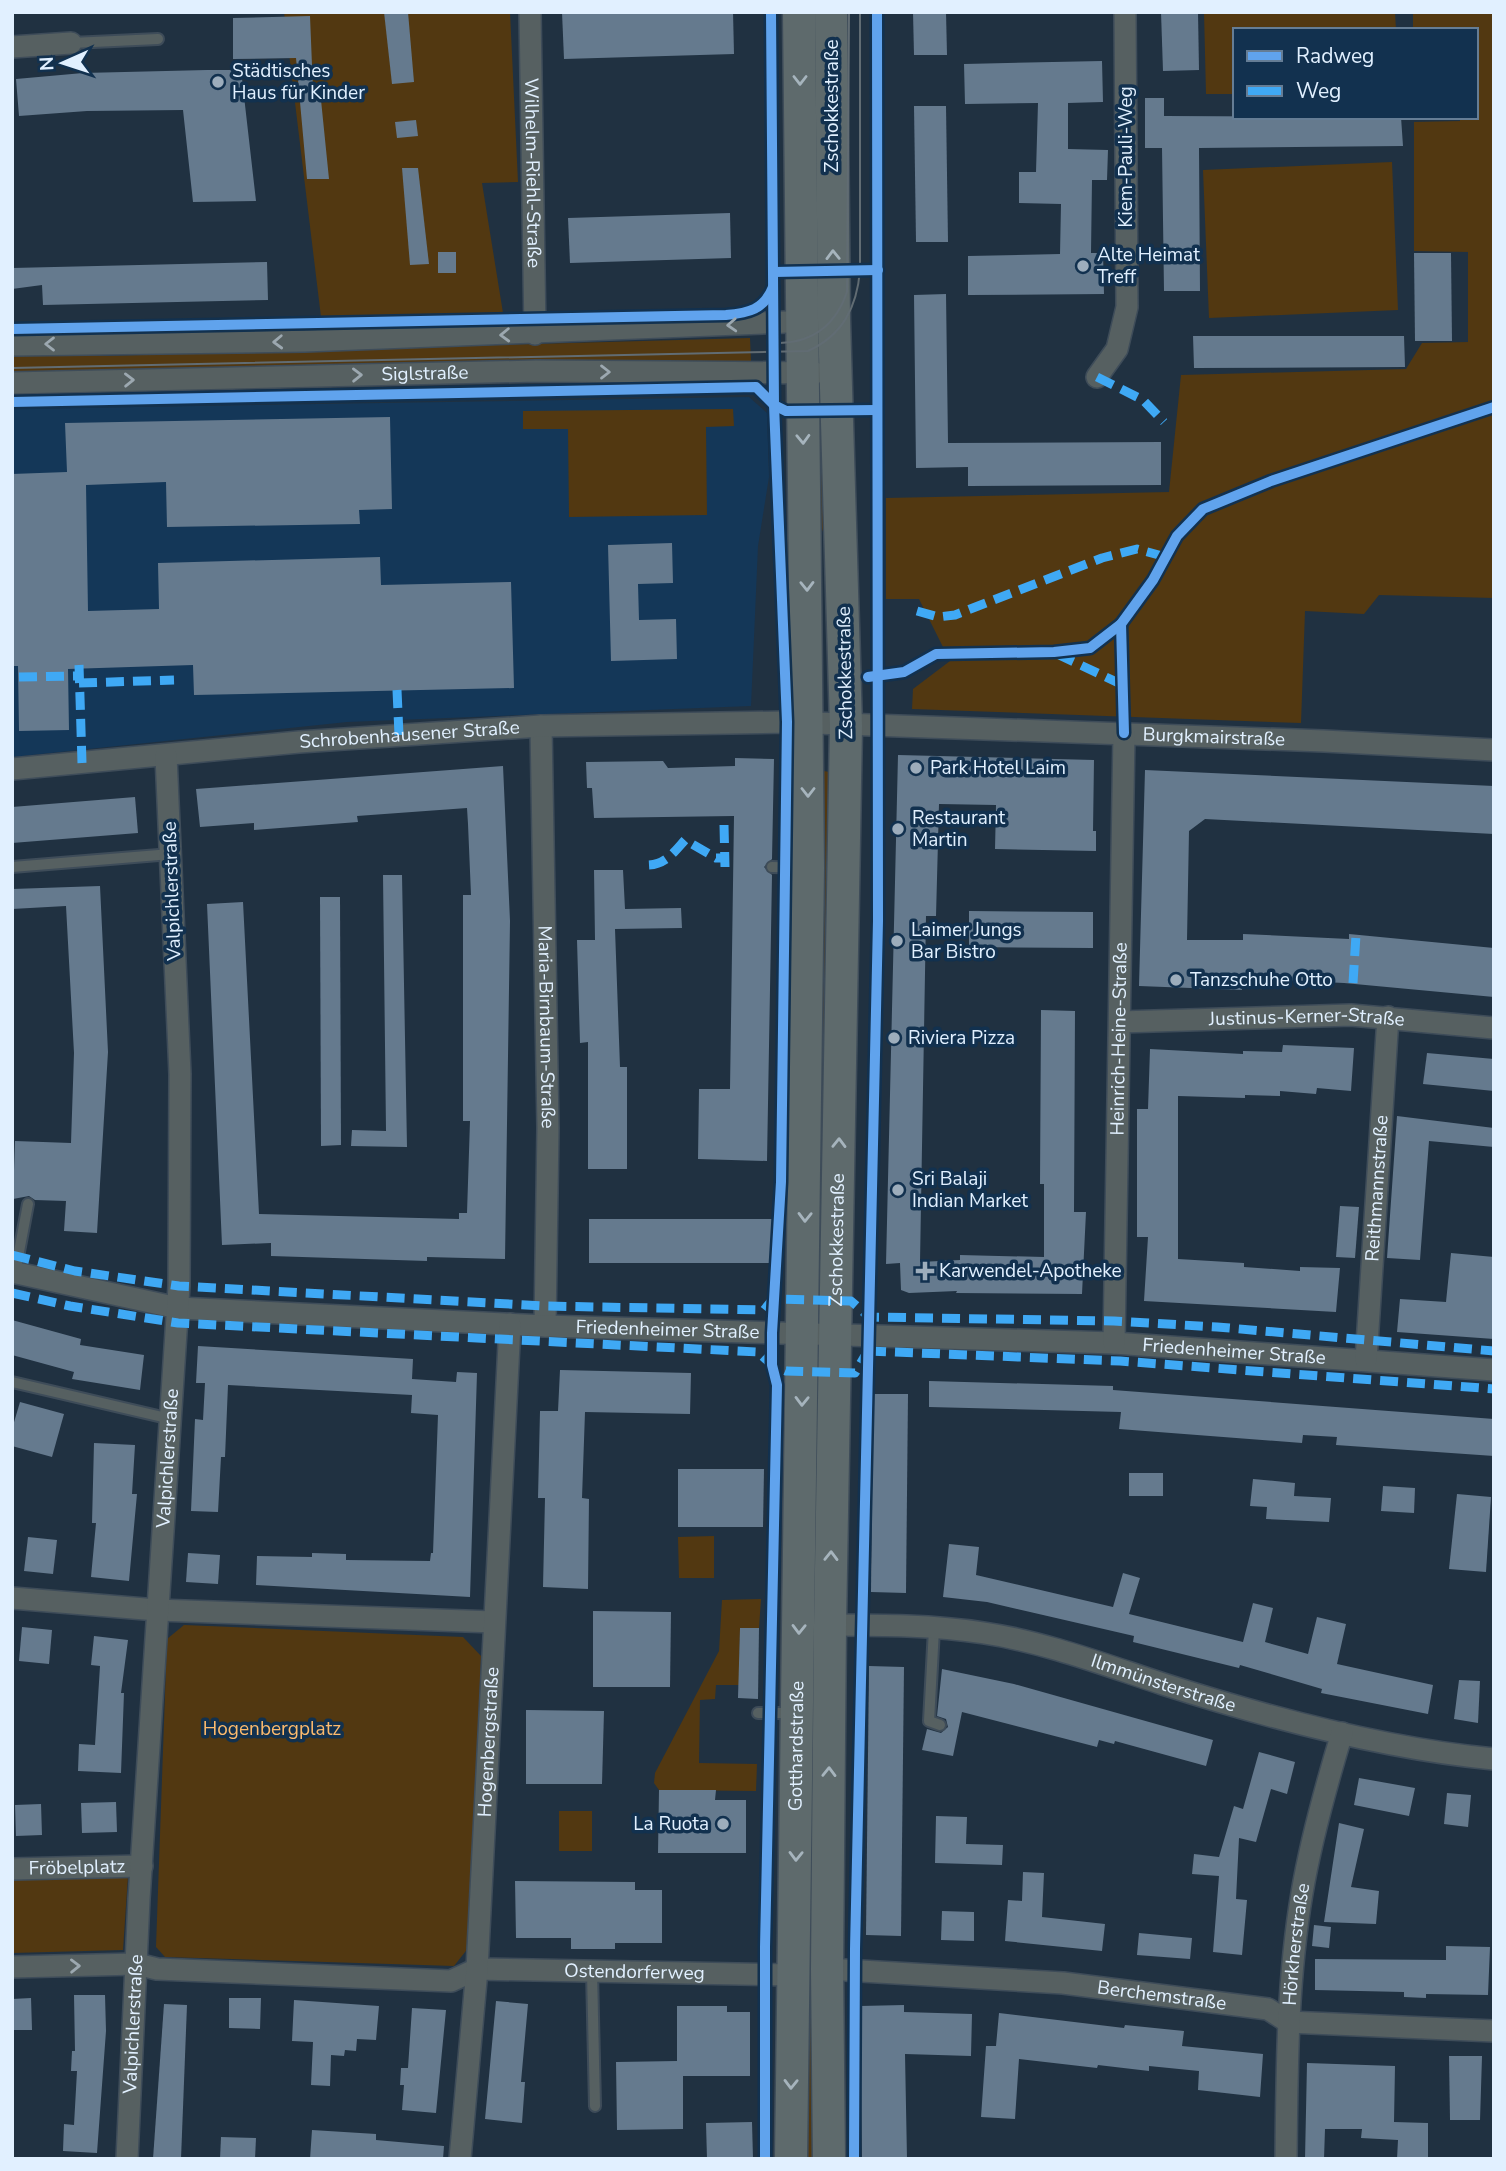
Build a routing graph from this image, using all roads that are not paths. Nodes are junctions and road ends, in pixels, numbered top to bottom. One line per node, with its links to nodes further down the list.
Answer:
1 (530, 12): 10 (street, Wilhelm-Riehl-Straße)
2 (799, 12): 9 (main road, Zschokkestraße, one-way to 9)
3 (831, 12): 8 (main road, Zschokkestraße, one-way to 3)
4 (1125, 12): 14 (street, Kiem-Pauli-Weg)
5 (158, 39): 6 (lane)
6 (71, 43): 7 (street)
7 (12, 47)
8 (834, 320): 9 (street, Siglstraße); 12 (main road, Zschokkestraße)
9 (801, 321): 10 (street, Siglstraße, one-way to 10); 13 (main road, Zschokkestraße)
10 (535, 334): 11 (street, Siglstraße, one-way to 11)
11 (12, 345)
12 (837, 372): 13 (street, Siglstraße); 18 (main road, Zschokkestraße)
13 (801, 373): 15 (street, Siglstraße, one-way to 13); 16 (main road, Zschokkestraße, one-way to 16)
14 (1097, 377)
15 (12, 383)
16 (807, 723): 17 (street, Schrobenhausener Straße); 18 (street, Burgkmairstraße); 26 (main road, Zschokkestraße, one-way to 26)
17 (541, 726): 21 (street, Schrobenhausener Straße); 34 (street, Maria-Birnbaum-Straße)
18 (846, 726): 19 (street, Burgkmairstraße); 36 (main road, Zschokkestraße, one-way to 18)
19 (1124, 733): 20 (street, Burgkmairstraße); 28 (street, Heinrich-Heine-Straße)
20 (1494, 751)
21 (166, 756): 22 (street, Schrobenhausener Straße); 23 (street, Valpichlerstraße)
22 (12, 769)
23 (171, 855): 24 (lane); 32 (street, Valpichlerstraße)
24 (12, 867)
25 (772, 867): 26 (lane)
26 (808, 868): 35 (main road, Zschokkestraße, one-way to 35)
27 (1388, 1017): 28 (street, Justinus-Kerner-Straße); 29 (street, Justinus-Kerner-Straße); 38 (street, Reithmannstraße)
28 (1120, 1022): 37 (street, Heinrich-Heine-Straße)
29 (1494, 1028)
30 (28, 1204): 31 (lane)
31 (14, 1272): 32 (street, Friedenheimer Straße)
32 (178, 1308): 33 (street, Friedenheimer Straße); 41 (street, Valpichlerstraße)
33 (510, 1324): 34 (street, Friedenheimer Straße); 44 (street, Hogenbergstraße)
34 (545, 1326): 35 (street, Friedenheimer Straße)
35 (803, 1333): 36 (street, Friedenheimer Straße); 48 (main road, Gotthardstraße, one-way to 48)
36 (835, 1334): 37 (street, Friedenheimer Straße); 45 (main road, Gotthardstraße, one-way to 36)
37 (1114, 1343): 38 (street, Friedenheimer Straße)
38 (1366, 1360): 39 (street, Friedenheimer Straße)
39 (1494, 1370)
40 (12, 1382): 41 (lane)
41 (171, 1419): 43 (street, Valpichlerstraße)
42 (12, 1598): 43 (street)
43 (157, 1610): 44 (street); 52 (street, Valpichlerstraße)
44 (494, 1622): 56 (street, Hogenbergstraße)
45 (830, 1625): 46 (street, Ilmmünsterstraße); 57 (main road, Gotthardstraße, one-way to 45)
46 (934, 1629): 49 (lane); 50 (street, Ilmmünsterstraße)
47 (758, 1713): 48 (lane)
48 (798, 1713): 59 (main road, Gotthardstraße, one-way to 59)
49 (940, 1725)
50 (1342, 1733): 51 (street, Ilmmünsterstraße); 60 (street, Hörkherstraße)
51 (1494, 1759)
52 (142, 1866): 53 (street, Fröbelplatz); 54 (street, Valpichlerstraße)
53 (12, 1869)
54 (137, 1964): 55 (street, one-way to 54); 56 (street); 63 (street, Valpichlerstraße)
55 (12, 1967)
56 (477, 1969): 58 (street, Ostendorferweg); 64 (street, Hogenbergstraße)
57 (827, 1969): 60 (street, Berchemstraße); 66 (main road, Gotthardstraße)
58 (592, 1971): 59 (street, Ostendorferweg); 62 (lane)
59 (793, 1975): 65 (main road, Gotthardstraße, one-way to 65)
60 (1288, 2022): 61 (street, Berchemstraße); 67 (street, Hörkherstraße)
61 (1494, 2031)
62 (595, 2106)
63 (127, 2159)
64 (460, 2159)
65 (791, 2159)
66 (829, 2159)
67 (1286, 2159)

